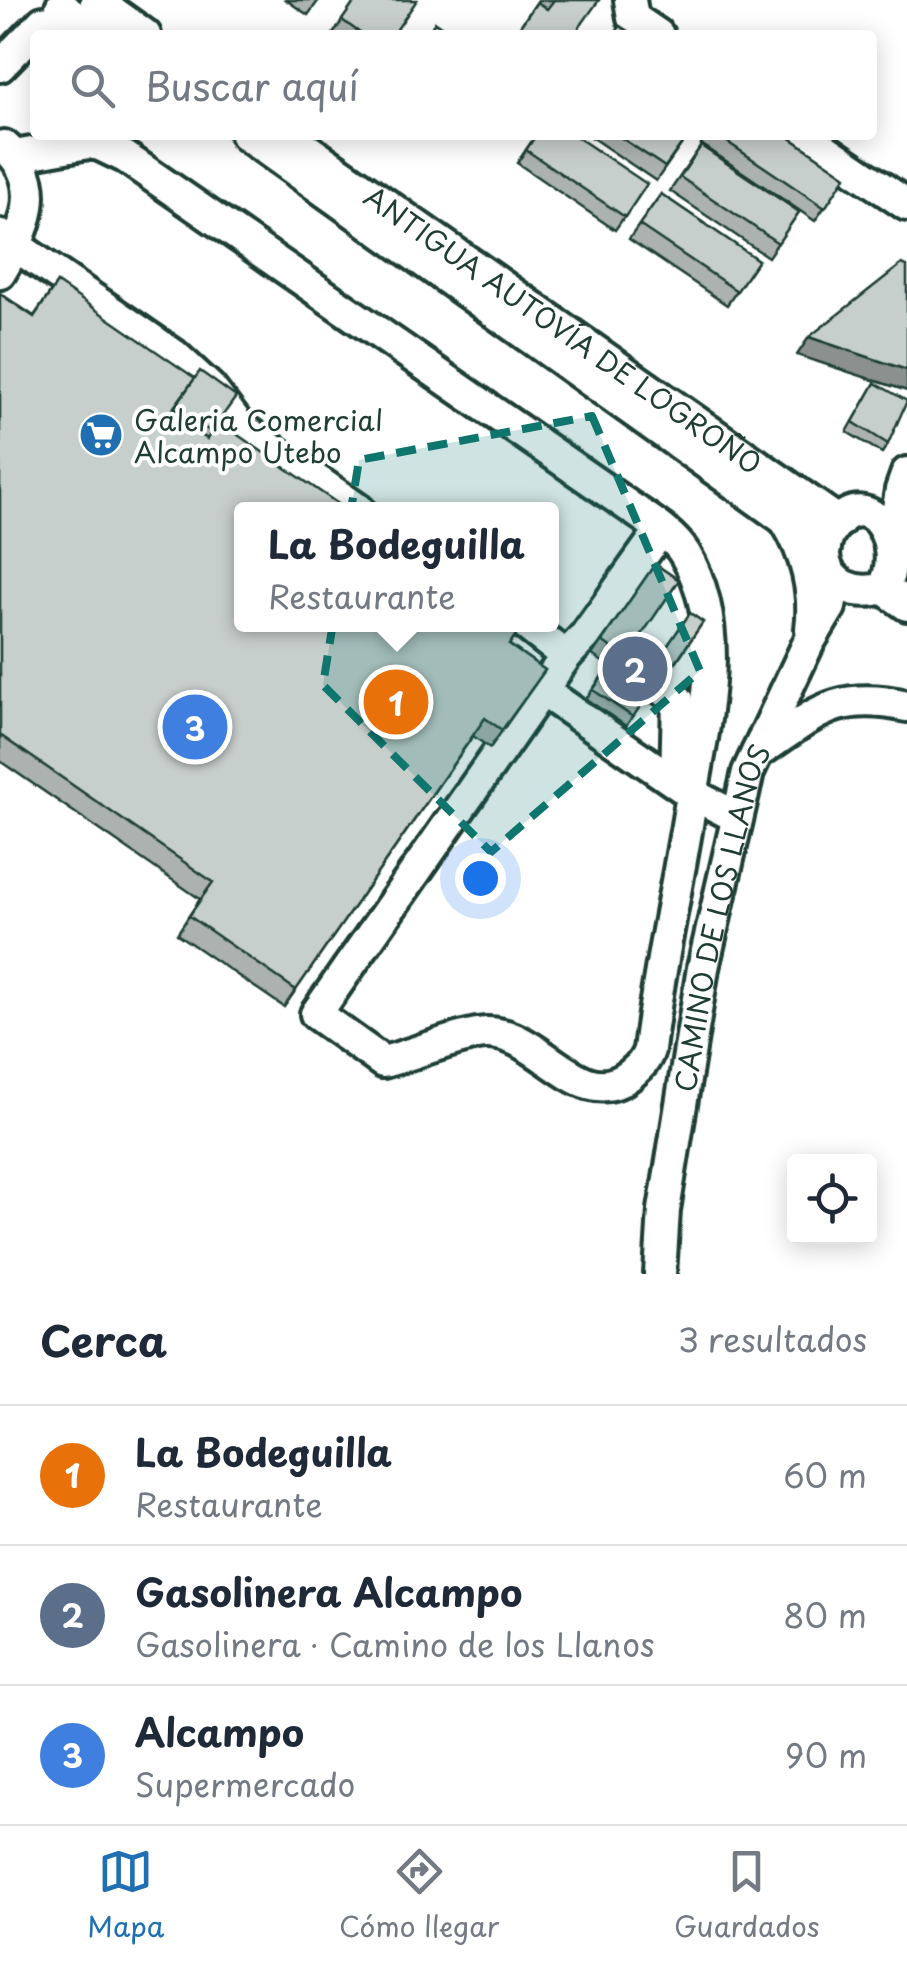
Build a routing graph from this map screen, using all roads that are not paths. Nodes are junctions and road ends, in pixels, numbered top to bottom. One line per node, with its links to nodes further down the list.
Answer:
1 (50, 0): 3 (street)
2 (630, 0): 6 (street)
3 (91, 18): 4 (street); 5 (street)
4 (35, 30)
5 (129, 30)
6 (651, 30)
7 (30, 35): 8 (street)
8 (0, 66)
9 (253, 140): 17 (street, ANTIGUA AUTOVÍA DE LOGROÑO)
10 (295, 140): 20 (street, ANTIGUA AUTOVÍA DE LOGROÑO)
11 (811, 140): 13 (street)
12 (8, 149): 14 (street); 19 (street)
13 (907, 206)
14 (5, 252): 16 (street)
15 (904, 482): 18 (street)
16 (348, 502)
17 (784, 518): 20 (street, ANTIGUA AUTOVÍA DE LOGROÑO); 26 (street)
18 (887, 521): 20 (street); 21 (street)
19 (661, 530): 24 (street); 27 (street)
20 (832, 535): 22 (street)
21 (906, 559): 23 (street)
22 (839, 592): 23 (street); 26 (street, CAMINO DE LOS LLANOS)
23 (899, 601): 26 (street)
24 (706, 628): 29 (street); 32 (street)
25 (547, 632): 27 (street)
26 (810, 642): 31 (street, CAMINO DE LOS LLANOS)
27 (593, 649): 28 (street); 29 (street)
28 (543, 691): 32 (street); 32 (street)
29 (668, 691): 32 (street)
30 (907, 706): 31 (street)
31 (757, 753): 33 (street, CAMINO DE LOS LLANOS)
32 (684, 788): 33 (street)
33 (737, 817): 34 (street, CAMINO DE LOS LLANOS)
34 (660, 1274)

